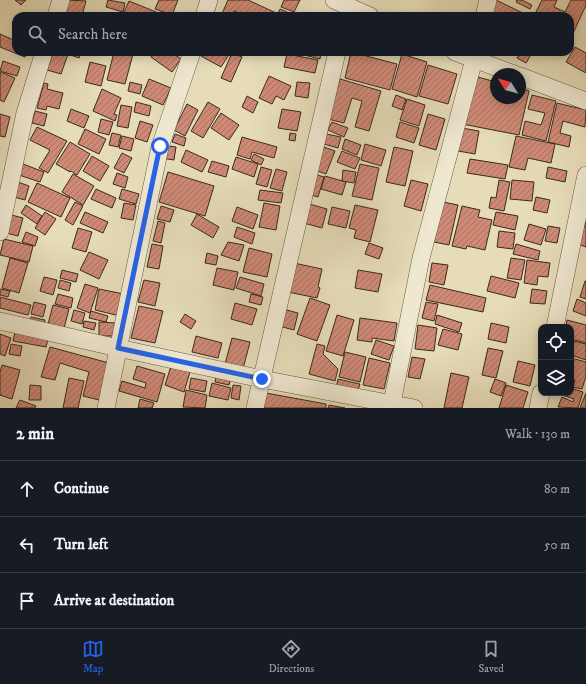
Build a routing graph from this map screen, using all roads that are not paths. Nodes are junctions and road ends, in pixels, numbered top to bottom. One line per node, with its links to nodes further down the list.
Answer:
1 (60, 0): 5 (street)
2 (209, 0): 6 (street)
3 (488, 0): 8 (street)
4 (342, 7): 7 (street)
5 (57, 12)
6 (205, 12)
7 (358, 12)
8 (485, 12)
9 (43, 56): 17 (street)
10 (191, 56): 20 (street)
11 (336, 56): 21 (street)
12 (475, 56): 13 (street); 23 (street)
13 (501, 68)
14 (526, 78): 15 (street)
15 (586, 101)
16 (586, 175): 19 (street)
17 (0, 232)
18 (0, 321): 20 (street)
19 (556, 324)
20 (118, 348): 21 (street); 24 (street)
21 (262, 379): 23 (street); 25 (street)
22 (540, 396): 27 (street)
23 (391, 405): 26 (street)
24 (106, 408)
25 (255, 408)
26 (414, 408)
27 (538, 408)

